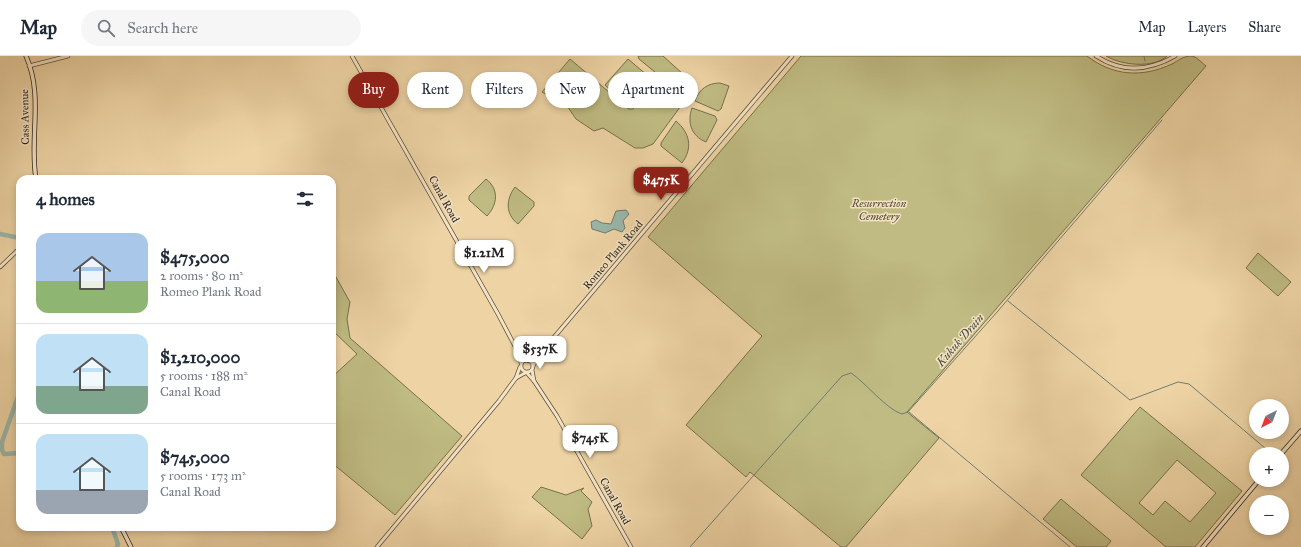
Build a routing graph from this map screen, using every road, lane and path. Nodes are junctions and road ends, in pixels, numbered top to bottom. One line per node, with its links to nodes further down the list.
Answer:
1 (26, 56): 7 (main road, Cass Avenue)
2 (68, 56): 7 (street)
3 (352, 56): 11 (street, Canal Road)
4 (792, 56): 12 (street, Romeo Plank Road)
5 (1096, 56): 6 (street)
6 (1175, 56)
7 (29, 66): 8 (main road, Cass Avenue)
8 (36, 175)
9 (16, 252): 10 (street)
10 (0, 267)
11 (518, 352): 13 (street, Canal Road); 14 (street, Canal Road)
12 (540, 355): 13 (street, Romeo Plank Road); 15 (street, Romeo Plank Road)
13 (528, 360): 14 (street, Romeo Plank Road); 15 (street, Canal Road)
14 (521, 365): 17 (street, Canal Road); 18 (street)
15 (533, 366): 16 (street, Romeo Plank Road)
16 (532, 370): 17 (street); 19 (street, Canal Road)
17 (526, 373): 18 (street); 19 (street, Canal Road)
18 (516, 378): 25 (street)
19 (534, 381): 26 (street, Canal Road)
20 (1301, 431): 21 (main road)
21 (1287, 447)
22 (1253, 487): 27 (main road)
23 (123, 531): 24 (main road)
24 (131, 547)
25 (377, 547)
26 (631, 547)
27 (1203, 547)

